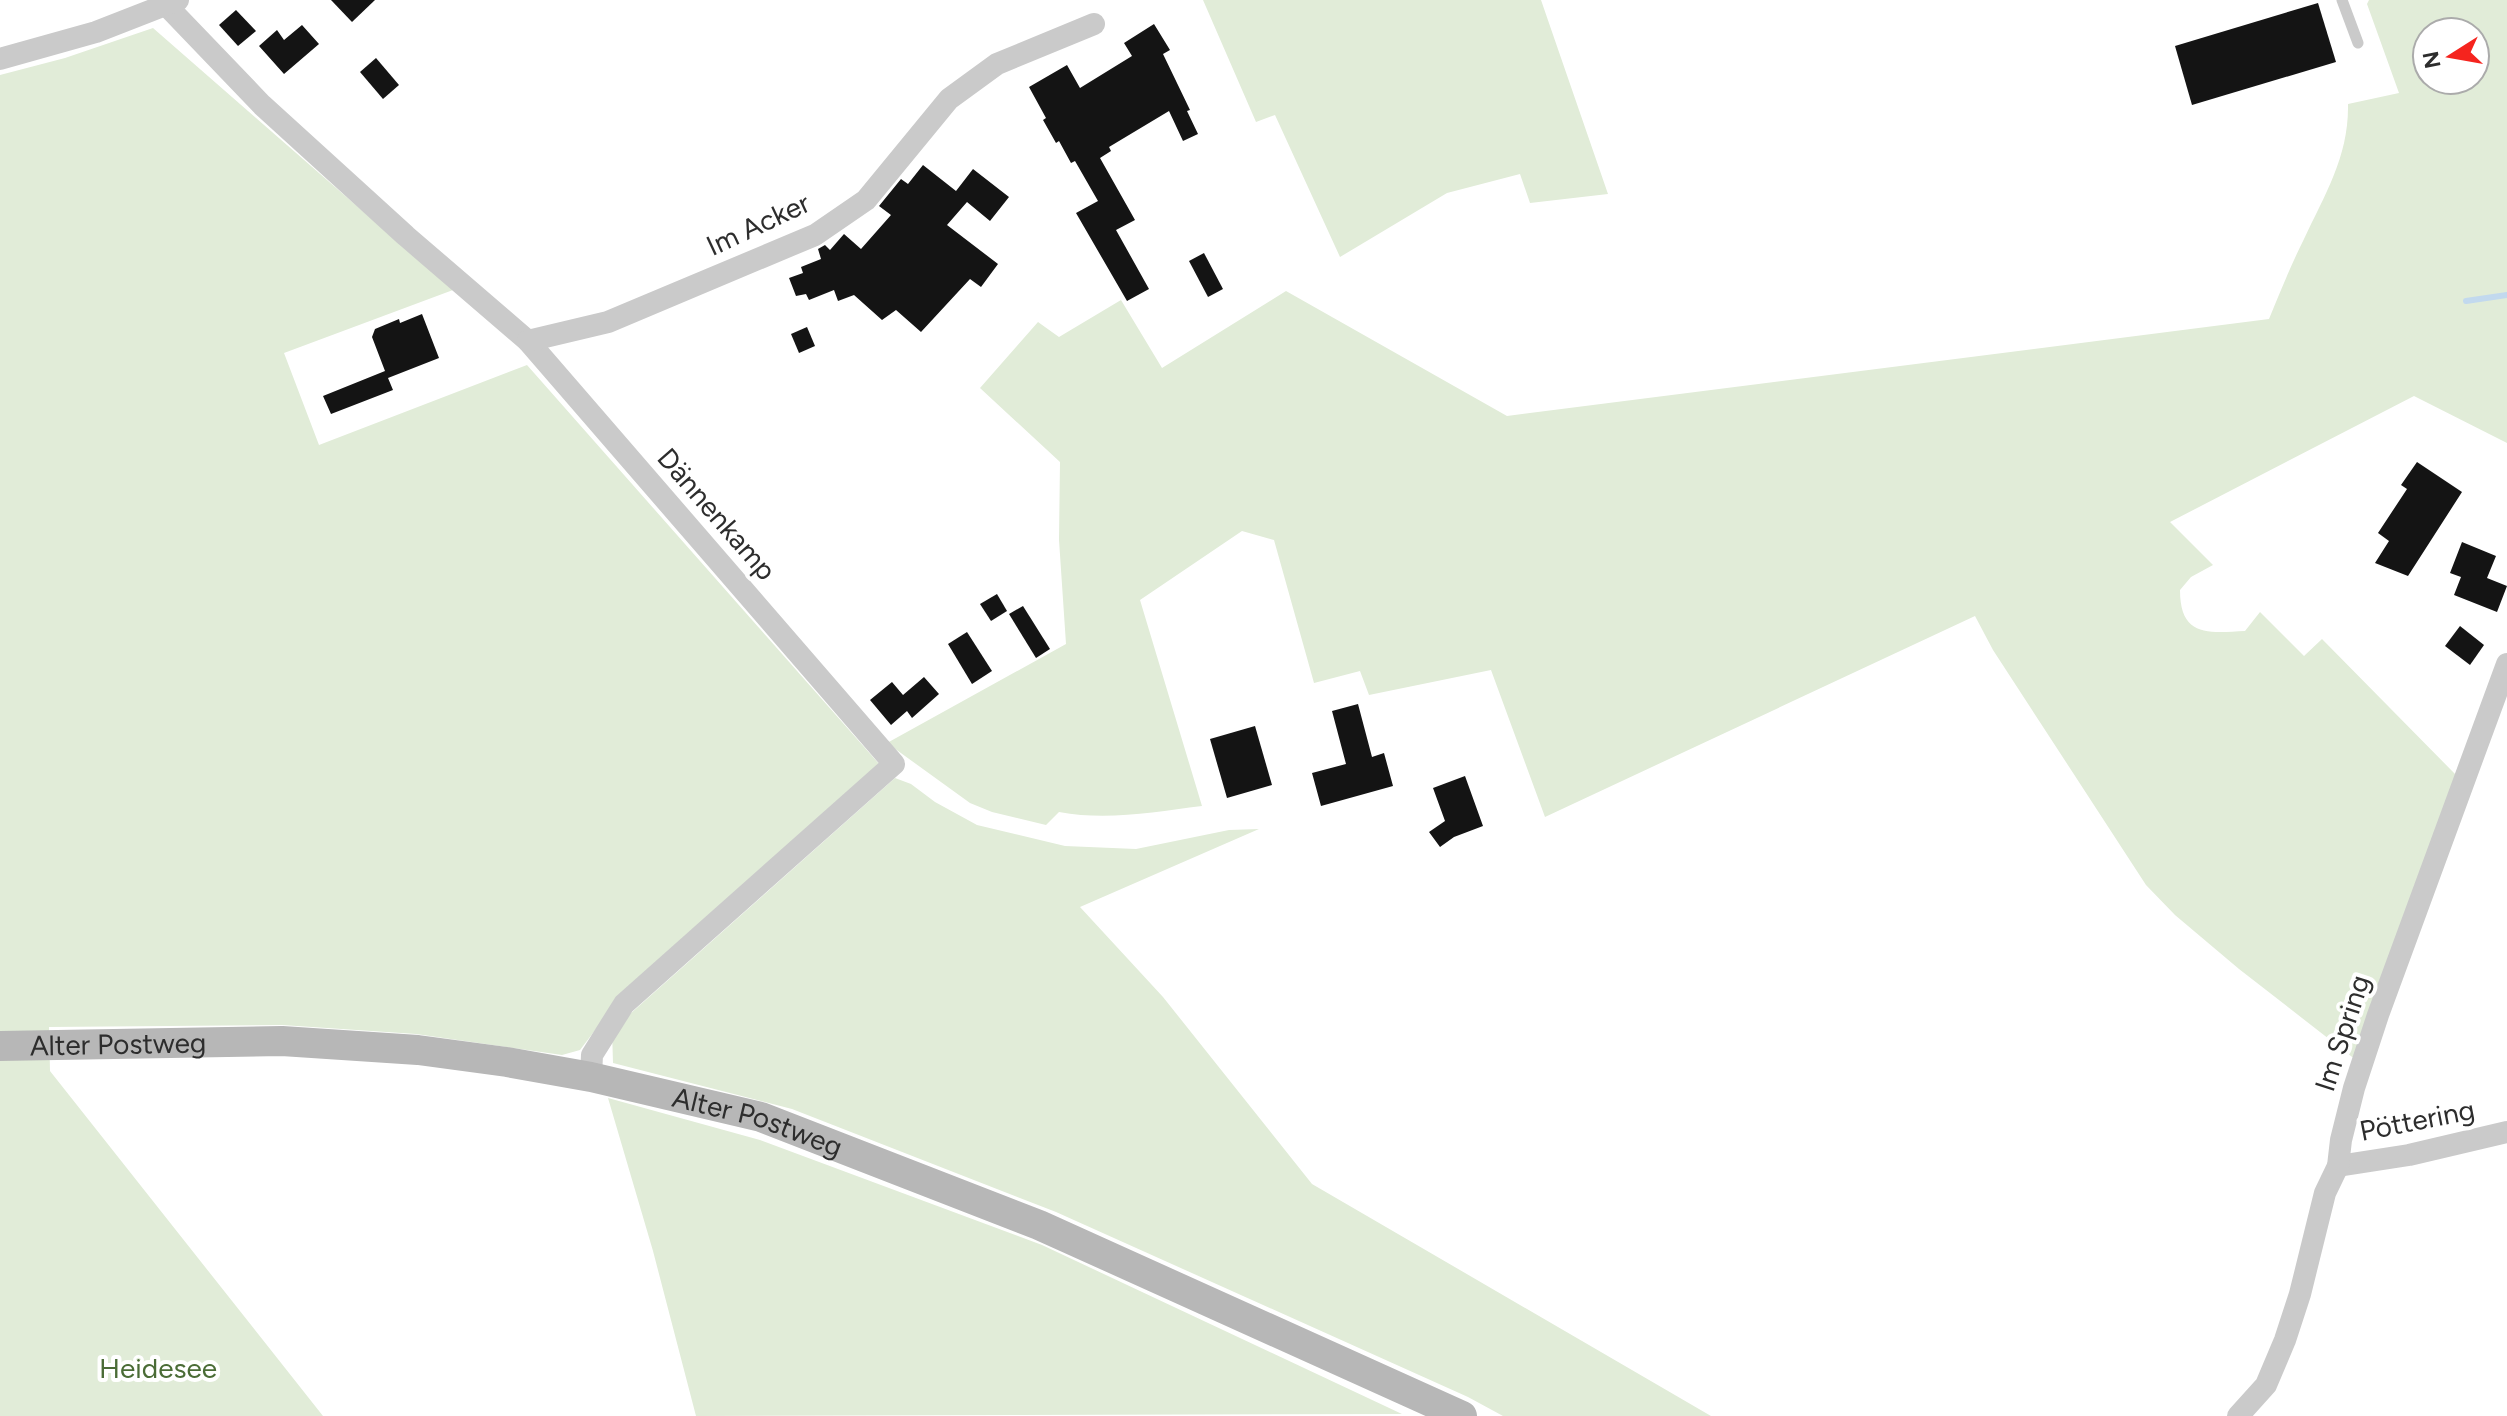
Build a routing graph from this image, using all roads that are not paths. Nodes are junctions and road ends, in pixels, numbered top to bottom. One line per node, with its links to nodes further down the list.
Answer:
1 (2342, 0): 4 (lane)
2 (173, 3): 5 (street); 6 (street, Dännenkamp)
3 (1094, 24): 6 (street, Im Acker)
4 (2358, 43)
5 (0, 59)
6 (528, 341): 9 (street, Dännenkamp)
7 (2507, 664): 11 (street, Im Spring)
8 (0, 1046): 9 (main road, Alter Postweg)
9 (591, 1077): 12 (main road, Alter Postweg)
10 (2507, 1132): 11 (street, Pöttering)
11 (2338, 1166): 13 (street, Im Spring)
12 (1462, 1416)
13 (2238, 1416)

